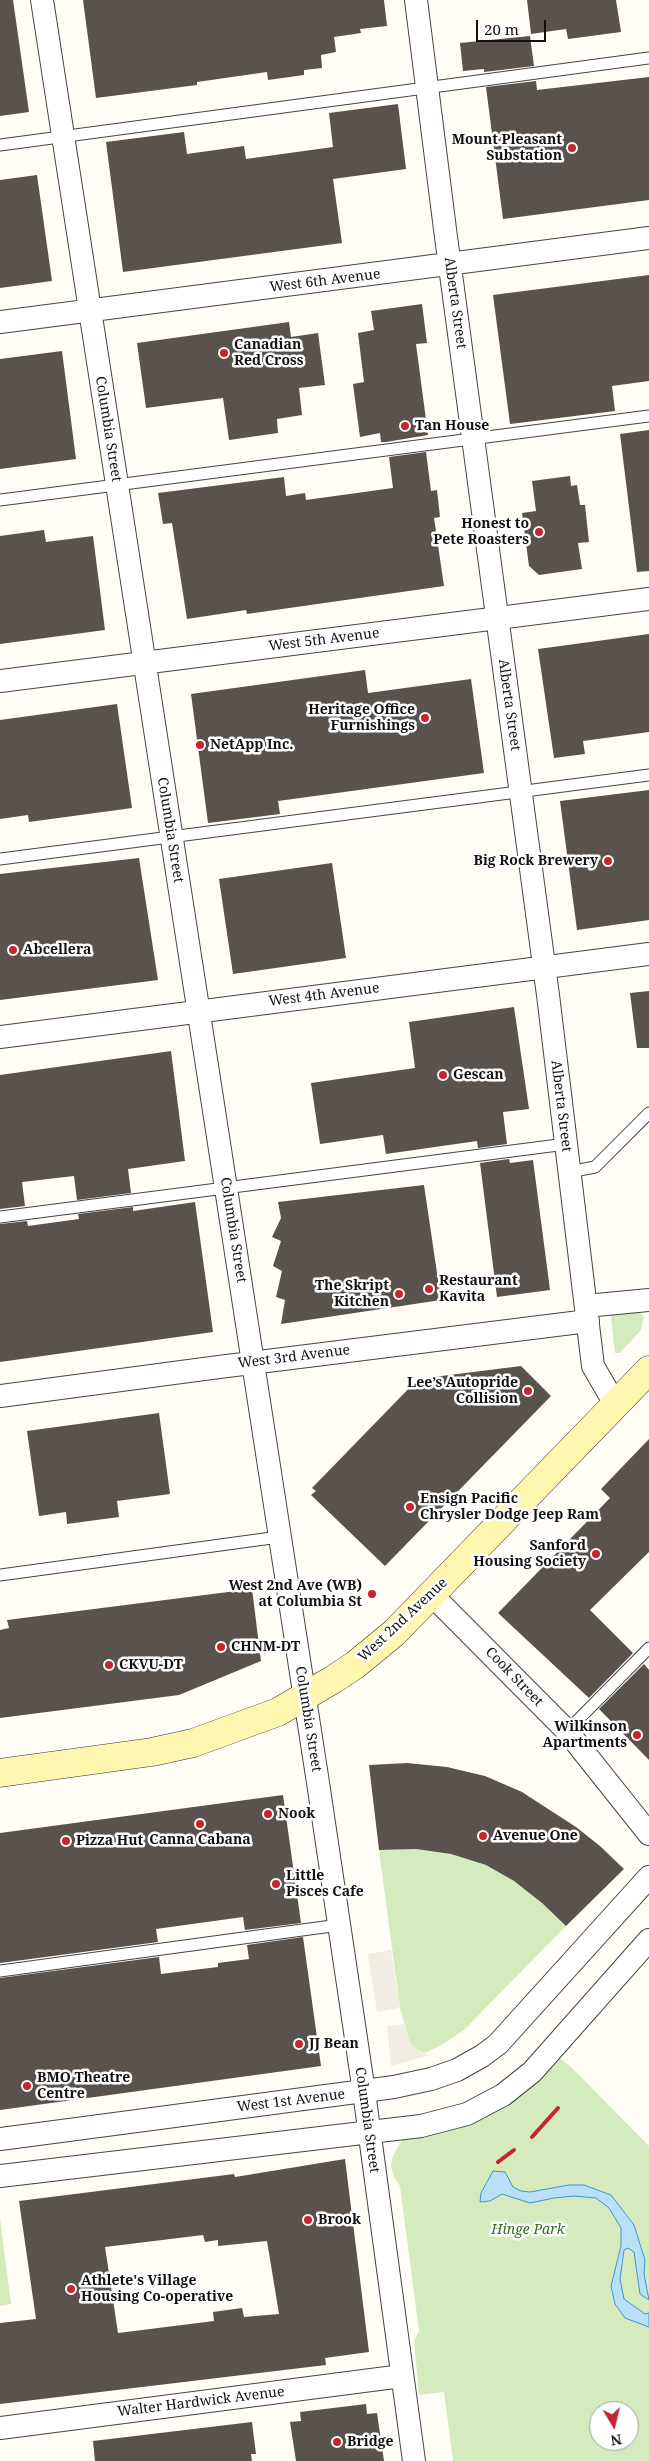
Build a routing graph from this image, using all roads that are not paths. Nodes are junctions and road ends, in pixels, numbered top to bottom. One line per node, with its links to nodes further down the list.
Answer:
1 (42, 0): 5 (street, Columbia Street)
2 (416, 0): 4 (street, Alberta Street)
3 (649, 58): 4 (lane)
4 (427, 88): 5 (lane); 8 (street, Alberta Street)
5 (63, 137): 6 (lane); 9 (street, Columbia Street)
6 (0, 144)
7 (649, 238): 8 (street, West 6th Avenue)
8 (450, 265): 9 (street, West 6th Avenue); 12 (street, Alberta Street)
9 (90, 311): 10 (street, West 6th Avenue); 13 (street, Columbia Street)
10 (0, 322)
11 (649, 416): 12 (lane)
12 (474, 438): 13 (lane); 16 (street, Alberta Street)
13 (116, 485): 14 (lane); 17 (street, Columbia Street)
14 (0, 500)
15 (649, 599): 16 (street, West 5th Avenue)
16 (497, 618): 17 (street, West 5th Avenue); 20 (street, Alberta Street)
17 (143, 662): 18 (street, West 5th Avenue); 21 (street, Columbia Street)
18 (0, 681)
19 (649, 775): 20 (lane)
20 (521, 792): 21 (lane); 24 (street, Alberta Street)
21 (172, 835): 22 (lane); 25 (street, Columbia Street)
22 (0, 858)
23 (649, 954): 24 (street, West 4th Avenue)
24 (544, 967): 25 (street, West 4th Avenue); 28 (street, Alberta Street)
25 (198, 1011): 26 (street, West 4th Avenue); 30 (street, Columbia Street)
26 (0, 1037)
27 (649, 1113): 29 (lane)
28 (566, 1144): 29 (street, Alberta Street); 30 (lane)
29 (569, 1172): 33 (street, Alberta Street)
30 (227, 1188): 31 (lane); 34 (street, Columbia Street)
31 (0, 1217)
32 (649, 1300): 33 (street, West 3rd Avenue)
33 (587, 1314): 34 (street, West 3rd Avenue); 37 (street, Alberta Street)
34 (253, 1363): 36 (street, West 3rd Avenue); 38 (street, Columbia Street)
35 (649, 1370): 37 (main road, West 2nd Avenue)
36 (0, 1396)
37 (615, 1404): 40 (main road, West 2nd Avenue)
38 (280, 1538): 39 (lane); 42 (street, Columbia Street)
39 (0, 1575)
40 (432, 1595): 42 (main road, West 2nd Avenue); 43 (street, Cook Street)
41 (649, 1648): 43 (lane)
42 (305, 1696): 44 (main road, West 2nd Avenue); 47 (street, Columbia Street)
43 (568, 1731): 45 (street, Cook Street)
44 (0, 1773)
45 (649, 1834)
46 (649, 1878): 50 (street, West 1st Avenue)
47 (339, 1925): 49 (lane); 50 (street, Columbia Street)
48 (649, 1940): 51 (street)
49 (0, 1970)
50 (364, 2092): 51 (street, Columbia Street); 52 (street, West 1st Avenue)
51 (369, 2133): 53 (street); 54 (street, Columbia Street)
52 (0, 2139)
53 (0, 2176)
54 (402, 2376): 55 (street, Walter Hardwick Avenue); 56 (street, Columbia Street)
55 (0, 2428)
56 (414, 2461)

